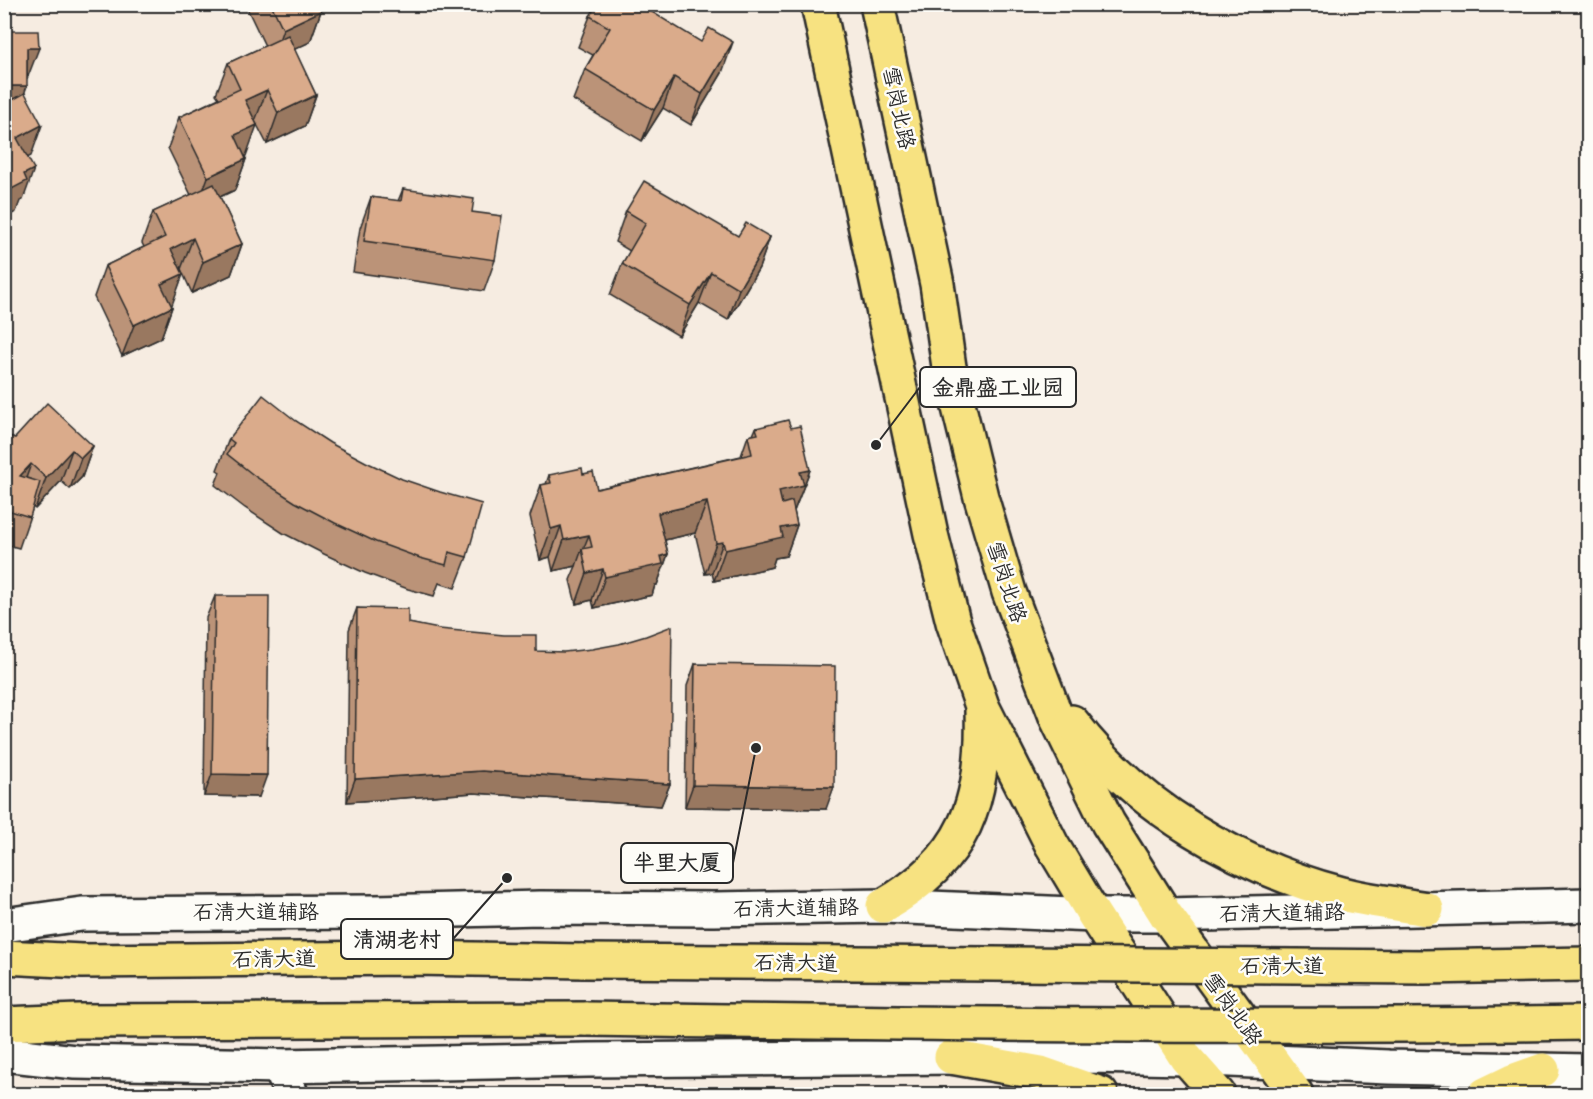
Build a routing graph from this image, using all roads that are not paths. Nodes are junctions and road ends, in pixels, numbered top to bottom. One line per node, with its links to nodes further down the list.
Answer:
1 (818, 4): 4 (main road)
2 (877, 4): 3 (main road, 雪岗北路)
3 (1044, 685): 7 (main road); 9 (main road, 雪岗北路)
4 (982, 706): 6 (main road); 8 (main road)
5 (1588, 905): 7 (main road, 石清大道辅路)
6 (883, 906): 8 (main road, 石清大道辅路); 10 (main road, 石清大道辅路)
7 (1427, 909): 9 (main road, 石清大道辅路)
8 (1094, 915): 9 (main road, 石清大道辅路); 17 (main road)
9 (1166, 915): 18 (main road, 雪岗北路)
10 (4, 925)
11 (4, 957): 12 (main road, 石清大道, bridge)
12 (1588, 964)
13 (1588, 1023): 14 (main road, bridge)
14 (4, 1024)
15 (4, 1054): 21 (main road)
16 (951, 1057): 17 (main road); 21 (main road); 22 (main road)
17 (1186, 1058): 18 (main road); 23 (main road)
18 (1271, 1061): 19 (main road); 24 (main road, 雪岗北路)
19 (1543, 1070): 20 (main road); 25 (main road)
20 (1588, 1071)
21 (285, 1080)
22 (1101, 1095)
23 (1218, 1095)
24 (1296, 1095)
25 (1485, 1095)

